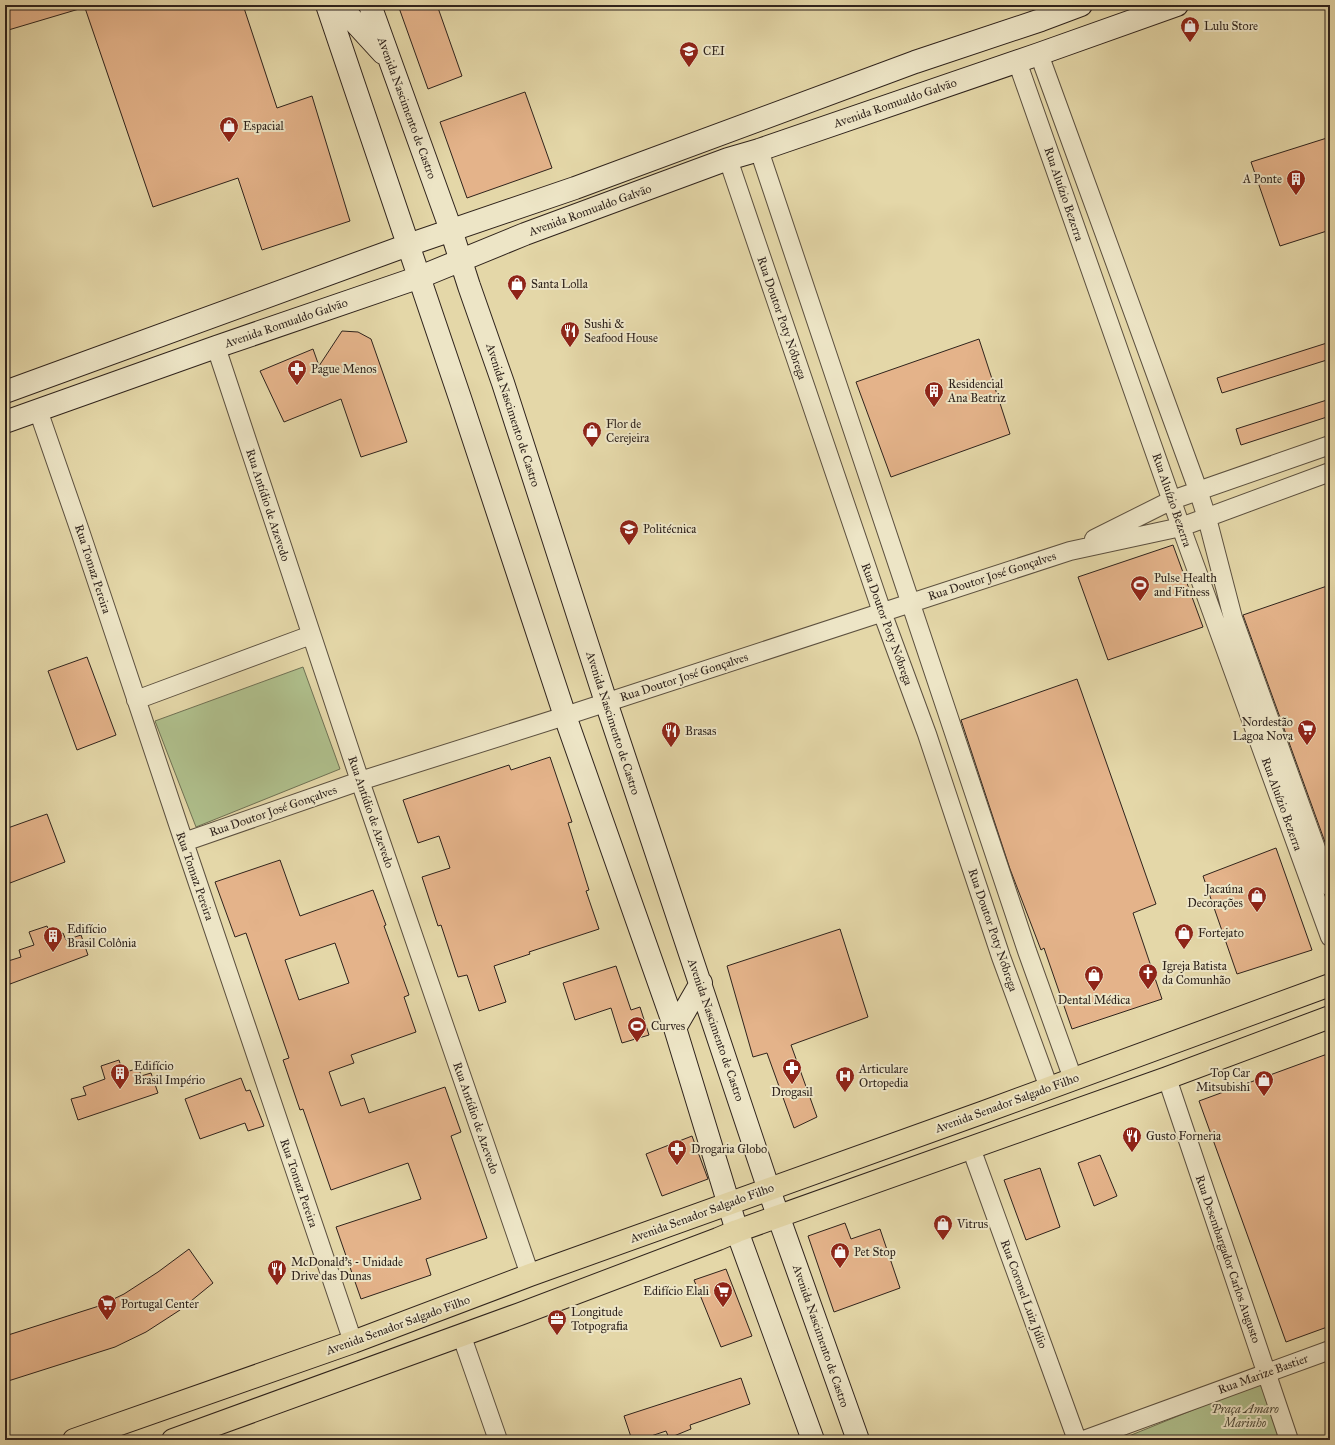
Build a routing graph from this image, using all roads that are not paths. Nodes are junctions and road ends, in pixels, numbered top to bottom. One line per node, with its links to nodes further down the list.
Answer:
1 (327, 5): 12 (main road)
2 (339, 5): 7 (main road)
3 (370, 5): 7 (main road, Avenida Nascimento de Castro)
4 (1081, 5): 11 (main road)
5 (1176, 5): 6 (main road, Avenida Romualdo Galvão)
6 (1039, 54): 8 (main road, Avenida Romualdo Galvão); 22 (street, Rua Aluízio Bezerra)
7 (390, 60): 11 (main road, Avenida Nascimento de Castro)
8 (1017, 62): 9 (main road, Avenida Romualdo Galvão); 24 (street, Rua Aluízio Bezerra)
9 (759, 150): 10 (main road, Avenida Romualdo Galvão); 28 (street)
10 (728, 159): 13 (main road, Avenida Romualdo Galvão); 29 (street, Rua Doutor Poty Nóbrega)
11 (451, 230): 12 (main road); 13 (main road, Avenida Nascimento de Castro)
12 (408, 245): 14 (main road); 16 (main road)
13 (461, 260): 14 (main road, Avenida Romualdo Galvão); 33 (main road, Avenida Nascimento de Castro)
14 (420, 277): 15 (main road, Avenida Romualdo Galvão); 34 (main road)
15 (216, 347): 17 (main road, Avenida Romualdo Galvão); 30 (street, Rua Antídio de Azevedo)
16 (5, 392)
17 (38, 410): 18 (main road, Avenida Romualdo Galvão); 32 (street, Rua Tomaz Pereira)
18 (5, 422)
19 (1330, 445): 20 (street, Rua Doutor José Gonçalves)
20 (1263, 468): 22 (street, Rua Doutor José Gonçalves); 23 (street)
21 (1330, 472): 23 (street, Rua Doutor José Gonçalves)
22 (1198, 490): 24 (street, Rua Doutor José Gonçalves); 25 (street, Rua Aluízio Bezerra)
23 (1272, 492): 25 (street, Rua Doutor José Gonçalves)
24 (1172, 500): 26 (street, Rua Aluízio Bezerra); 27 (street, Rua Doutor José Gonçalves)
25 (1207, 518): 26 (street, Rua Doutor José Gonçalves); 31 (street, Rua Aluízio Bezerra)
26 (1181, 527): 27 (street, Rua Doutor José Gonçalves); 31 (street, Rua Aluízio Bezerra)
27 (1070, 550): 28 (street, Rua Doutor José Gonçalves)
28 (911, 602): 29 (street, Rua Doutor José Gonçalves); 35 (street)
29 (882, 612): 33 (street, Rua Doutor José Gonçalves); 36 (street, Rua Doutor Poty Nóbrega)
30 (311, 636): 32 (street); 37 (street, Rua Antídio de Azevedo)
31 (1239, 660): 39 (street, Rua Aluízio Bezerra); 40 (street, Rua Aluízio Bezerra)
32 (136, 700): 38 (street, Rua Tomaz Pereira)
33 (606, 702): 34 (street, Rua Doutor José Gonçalves); 44 (main road, Avenida Nascimento de Castro)
34 (565, 716): 37 (street, Rua Doutor José Gonçalves); 47 (main road)
35 (953, 726): 36 (street); 42 (street)
36 (927, 734): 43 (street, Rua Doutor Poty Nóbrega)
37 (360, 781): 38 (street, Rua Doutor José Gonçalves); 56 (street, Rua Antídio de Azevedo)
38 (184, 842): 58 (street, Rua Tomaz Pereira)
39 (1330, 887)
40 (1324, 899): 41 (street, Rua Aluízio Bezerra)
41 (1330, 937)
42 (1027, 951): 43 (street); 49 (street)
43 (1001, 957): 50 (street, Rua Doutor Poty Nóbrega)
44 (701, 983): 47 (main road); 52 (main road, Avenida Nascimento de Castro)
45 (1330, 985): 49 (highway, Avenida Senador Salgado Filho)
46 (1330, 1017): 48 (highway)
47 (675, 1028): 53 (main road)
48 (1167, 1078): 51 (highway); 60 (street, Rua Desembargador Carlos Augusto)
49 (1073, 1079): 50 (highway, Avenida Senador Salgado Filho)
50 (1049, 1088): 52 (highway, Avenida Senador Salgado Filho)
51 (971, 1148): 54 (highway); 66 (street, Rua Coronel Luiz Júlio)
52 (769, 1190): 53 (highway, Avenida Senador Salgado Filho); 54 (main road, Avenida Nascimento de Castro)
53 (729, 1204): 55 (main road); 56 (highway, Avenida Senador Salgado Filho)
54 (779, 1217): 55 (highway); 65 (main road, Avenida Nascimento de Castro)
55 (737, 1231): 57 (highway); 64 (main road)
56 (530, 1275): 58 (highway, Avenida Senador Salgado Filho)
57 (461, 1334): 61 (highway); 63 (street)
58 (353, 1342): 62 (highway, Avenida Senador Salgado Filho)
59 (1330, 1350): 60 (street, Rua Marize Bastier)
60 (1266, 1373): 67 (street, Rua Marize Bastier); 68 (street, Rua Desembargador Carlos Augusto)
61 (184, 1438)
62 (74, 1440)
63 (498, 1440)
64 (813, 1440)
65 (858, 1440)
66 (1076, 1440)
67 (1084, 1440)
68 (1289, 1440)

